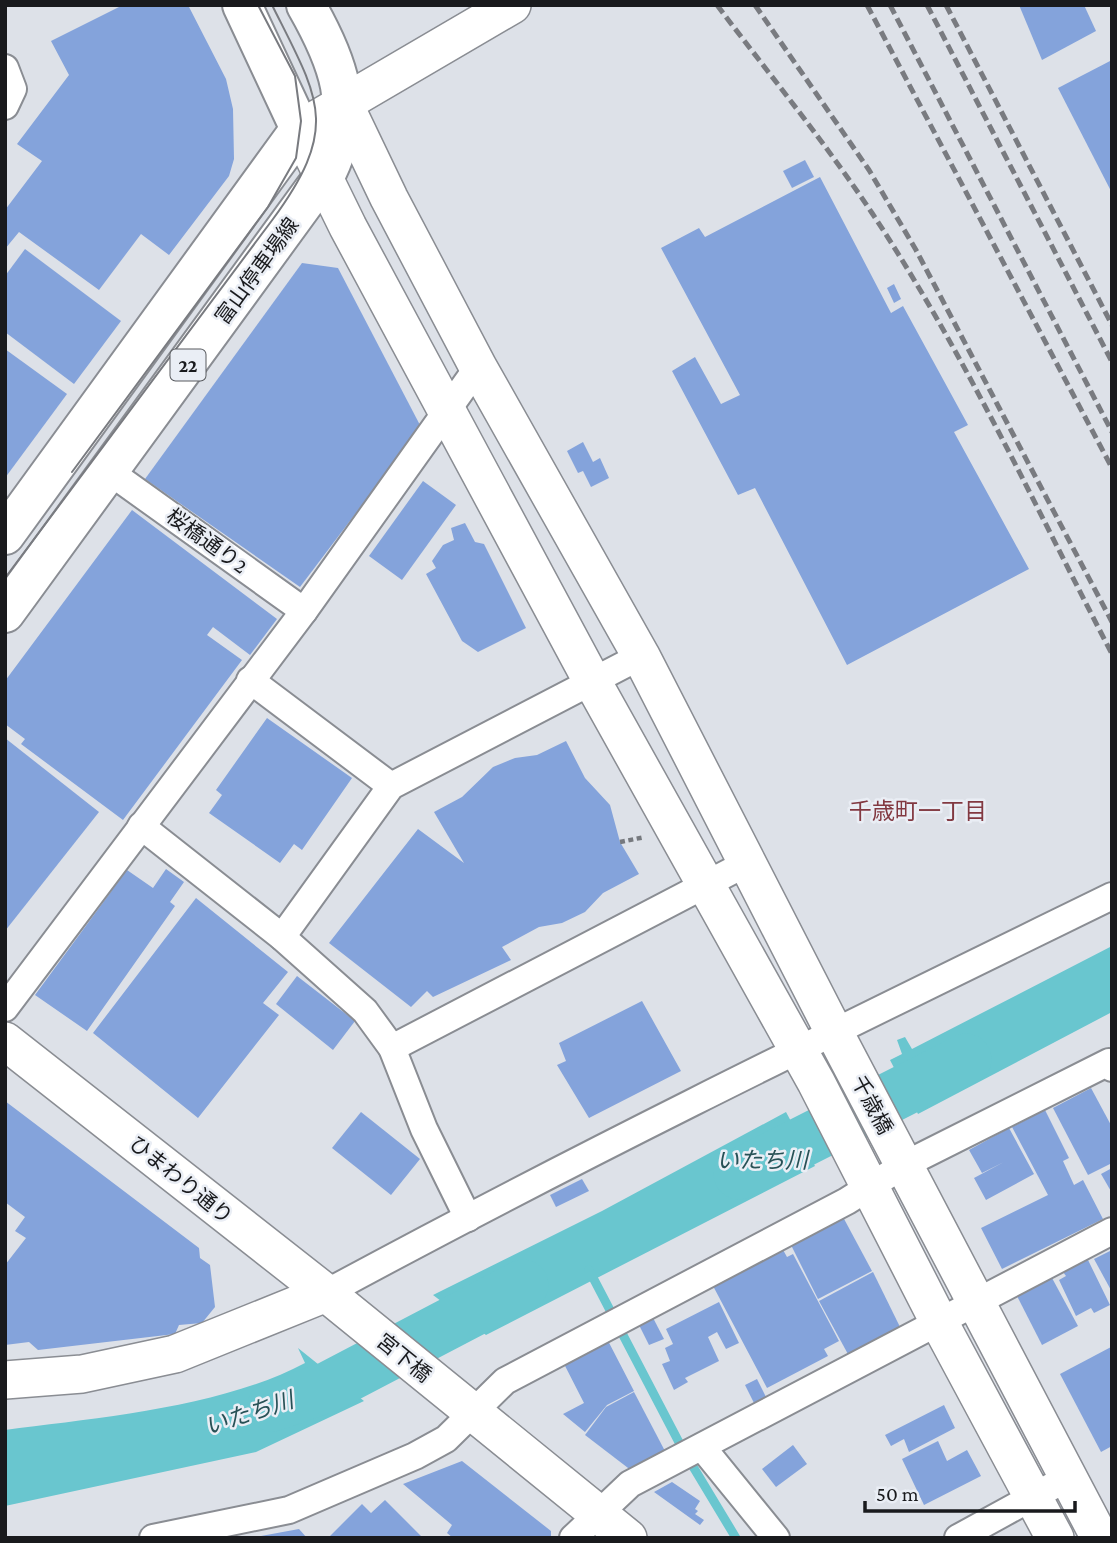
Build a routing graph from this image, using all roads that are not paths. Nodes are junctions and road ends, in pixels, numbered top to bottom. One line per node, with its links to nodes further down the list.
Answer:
1 (242, 5): 7 (main road)
2 (306, 5): 5 (main road, 富山停車場線 / 22)
3 (512, 5): 5 (street)
4 (5, 68): 6 (street)
5 (344, 104): 7 (street); 8 (main road, 富山停車場線 / 22); 9 (street, 千歳橋)
6 (5, 106)
7 (300, 129): 8 (street, 千歳橋); 12 (main road, 22)
8 (323, 177): 10 (street, 千歳橋); 11 (main road, 富山停車場線 / 22)
9 (478, 367): 10 (street); 15 (street, 千歳橋)
10 (448, 411): 13 (street); 17 (street, 千歳橋)
11 (110, 472): 13 (street, 桜橋通り2); 14 (main road, 富山停車場線 / 22)
12 (11, 516)
13 (304, 611): 16 (street)
14 (5, 613)
15 (641, 656): 17 (street); 20 (street, 千歳橋)
16 (250, 680): 18 (street); 19 (street)
17 (592, 681): 18 (street); 21 (street, 千歳橋)
18 (391, 786): 23 (street)
19 (141, 827): 23 (street); 24 (street)
20 (747, 863): 21 (street); 26 (street, 千歳橋)
21 (704, 886): 27 (street); 28 (street, 千歳橋)
22 (1112, 896): 26 (street)
23 (282, 936): 27 (street)
24 (5, 1008)
25 (5, 1041): 34 (street, ひまわり通り)
26 (841, 1046): 28 (street); 30 (street, 千歳橋)
27 (392, 1048): 32 (street)
28 (807, 1066): 31 (street, 千歳橋); 32 (street)
29 (1112, 1068): 30 (street)
30 (900, 1158): 31 (street); 35 (street, 千歳橋)
31 (865, 1177): 37 (street, 千歳橋); 39 (street)
32 (467, 1218): 34 (street)
33 (1112, 1231): 35 (street)
34 (326, 1293): 36 (street, ひまわり通り); 38 (street)
35 (978, 1302): 37 (street); 41 (street, 千歳橋)
36 (356, 1319): 39 (street, 宮下橋)
37 (939, 1322): 40 (street); 42 (street, 千歳橋)
38 (5, 1380)
39 (462, 1404): 43 (street); 44 (street)
40 (702, 1447): 43 (street); 46 (street)
41 (1069, 1477): 42 (street); 49 (street, 千歳橋)
42 (1033, 1497): 47 (street); 48 (street, 千歳橋)
43 (585, 1526): 45 (street)
44 (153, 1538)
45 (628, 1538)
46 (776, 1538)
47 (958, 1538)
48 (1055, 1538)
49 (1100, 1538)

